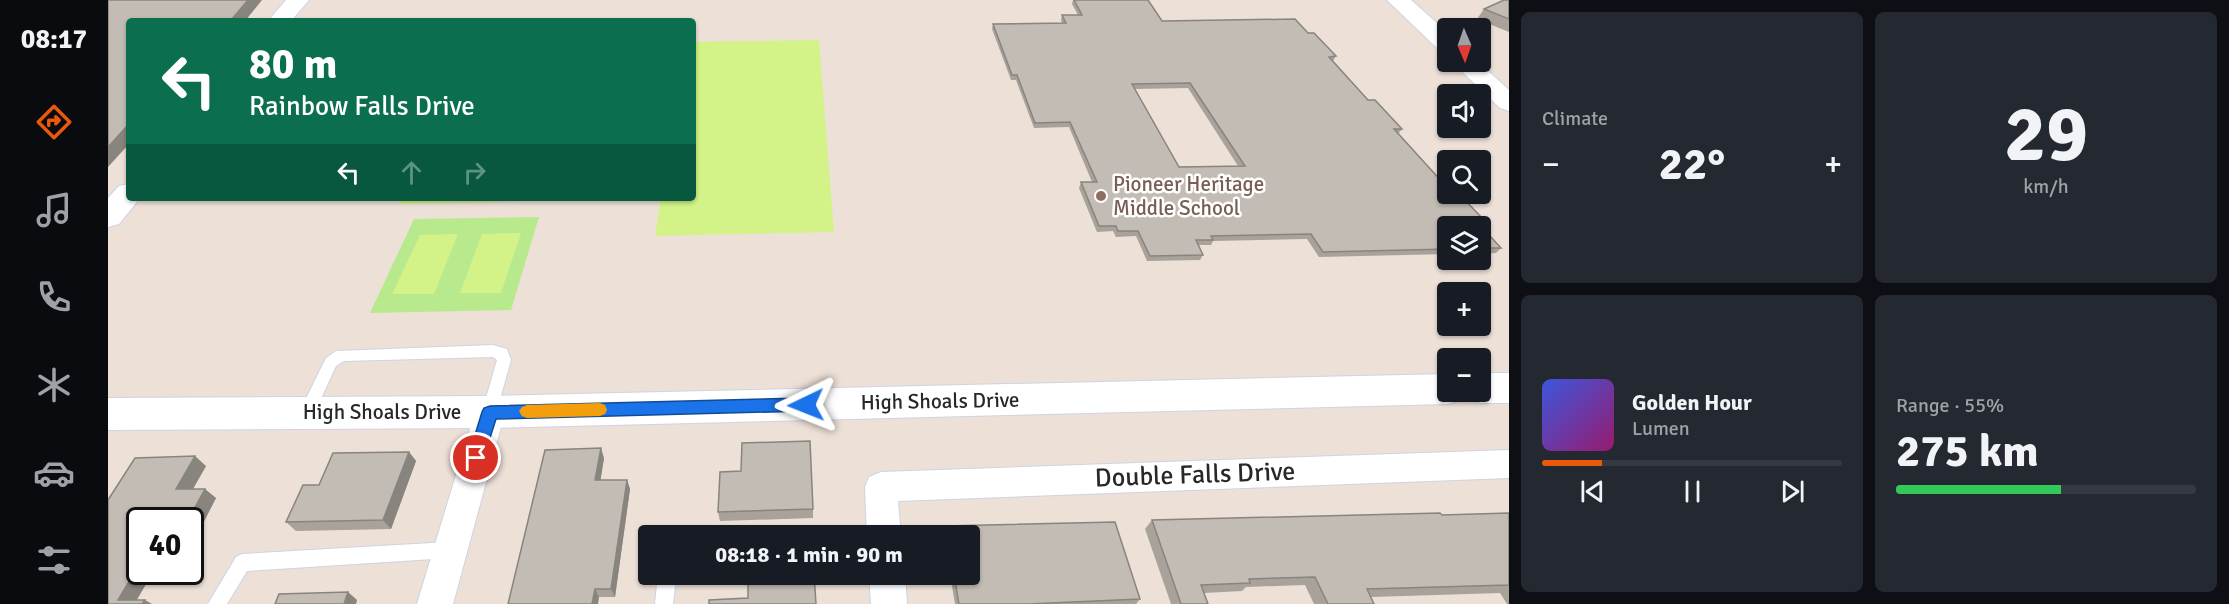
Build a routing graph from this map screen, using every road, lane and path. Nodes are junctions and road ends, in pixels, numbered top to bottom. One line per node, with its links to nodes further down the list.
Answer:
1 (298, 0): 3 (street)
2 (1398, 0): 4 (street)
3 (282, 18)
4 (1437, 36)
5 (1475, 72): 6 (street)
6 (1509, 103)
7 (126, 196): 8 (street)
8 (108, 217)
9 (1491, 388): 10 (street)
10 (1509, 388)
11 (1437, 389): 13 (street, High Shoals Drive)
12 (307, 412): 13 (street, High Shoals Drive); 13 (lane); 14 (street, High Shoals Drive)
13 (490, 412): 17 (street)
14 (110, 417)
15 (1509, 464): 16 (street, Double Falls Drive)
16 (883, 525)
17 (450, 550): 20 (lane); 21 (street)
18 (666, 585): 22 (lane)
19 (888, 585): 23 (street)
20 (218, 604)
21 (435, 604)
22 (664, 604)
23 (889, 604)

